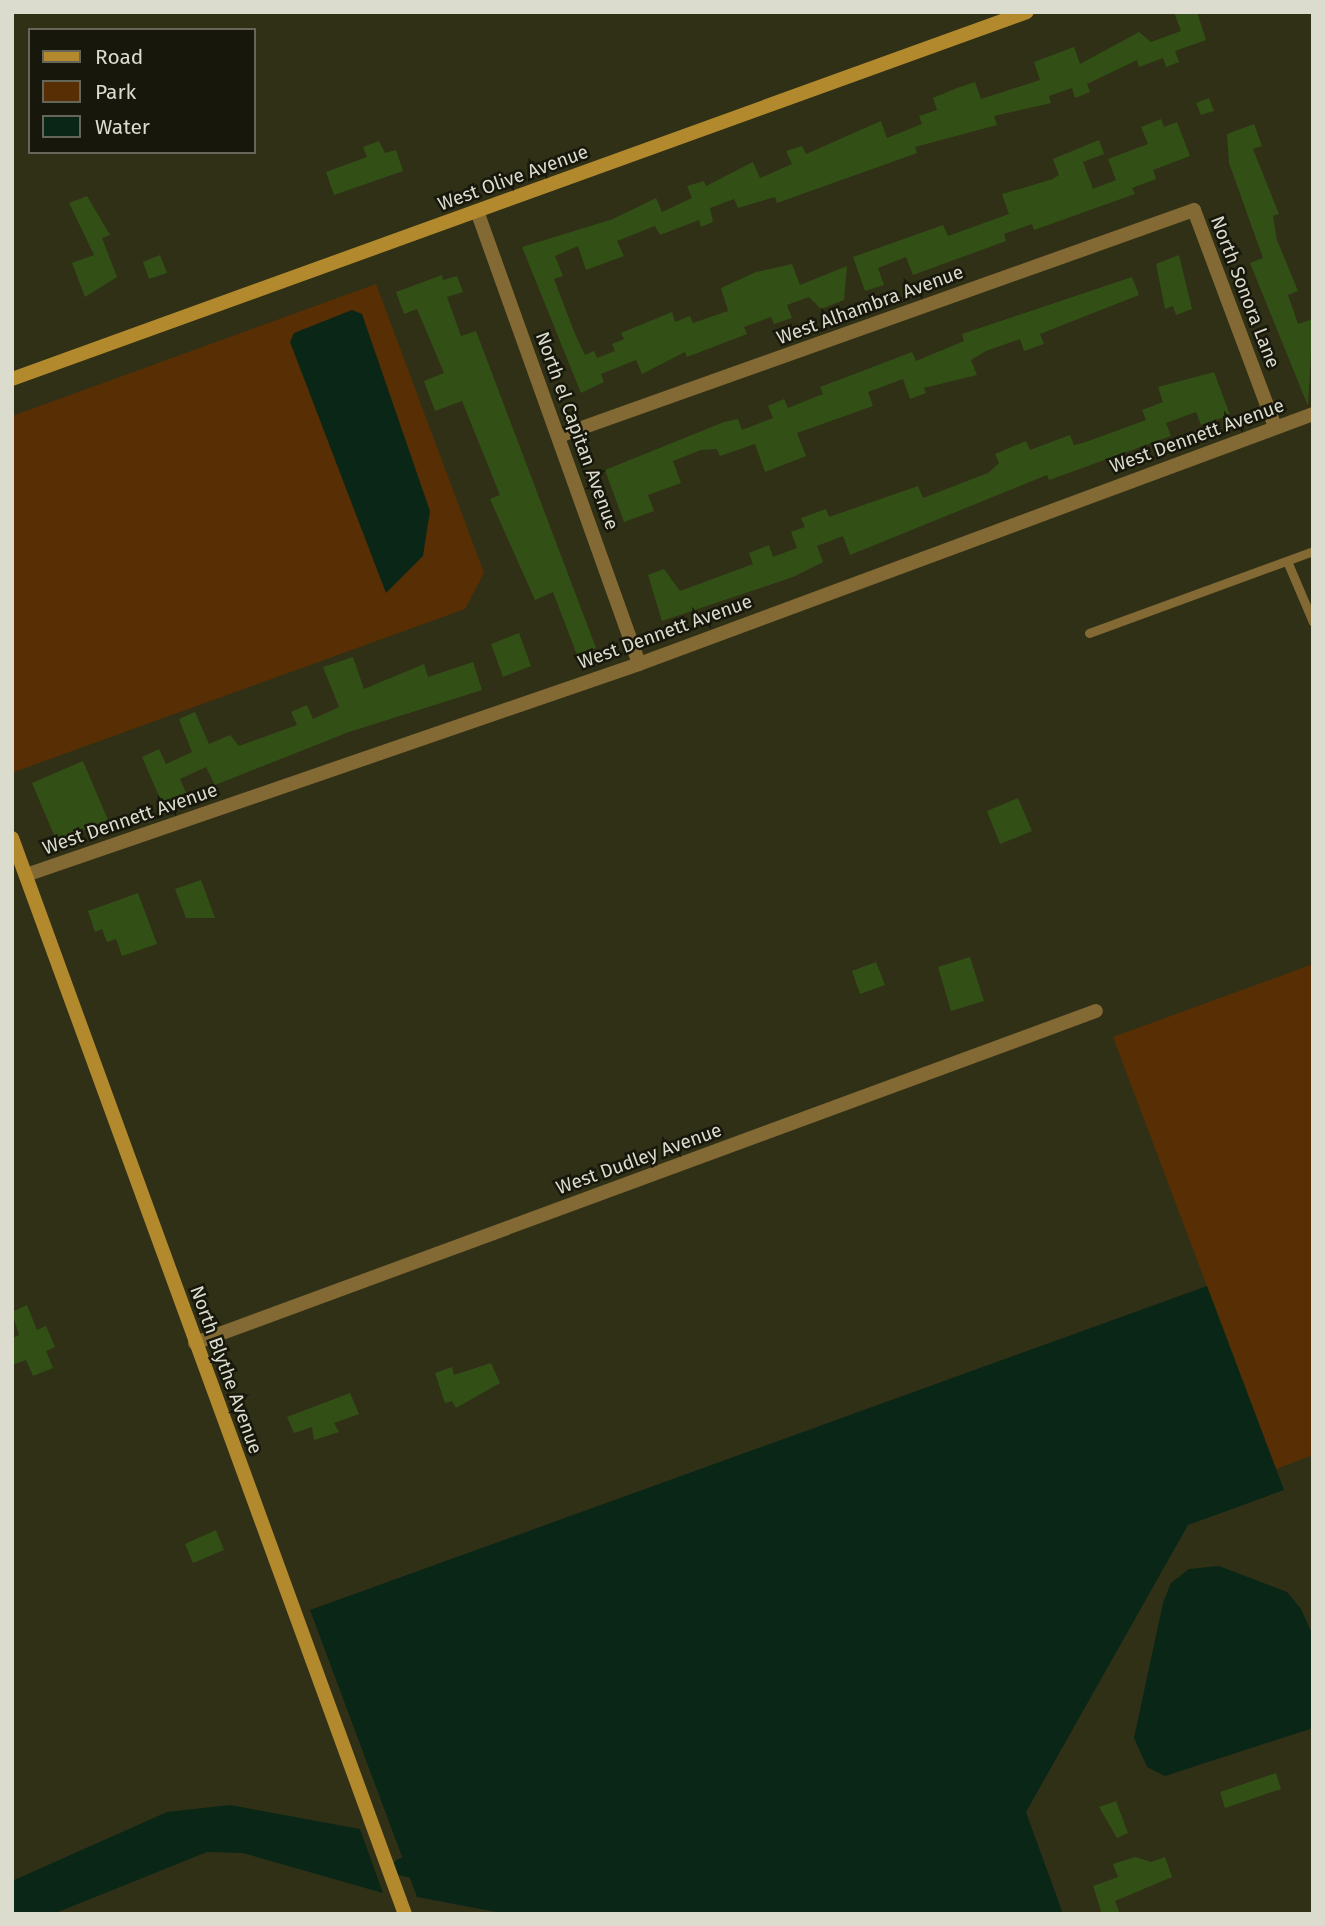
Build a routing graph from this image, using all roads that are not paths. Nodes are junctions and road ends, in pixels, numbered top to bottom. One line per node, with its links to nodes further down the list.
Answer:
1 (1027, 12): 3 (street, West Olive Avenue)
2 (1194, 210): 6 (street, North Sonora Lane); 7 (street, West Alhambra Avenue)
3 (477, 211): 4 (street, West Olive Avenue); 7 (street, North el Capitan Avenue)
4 (12, 379)
5 (1313, 414): 6 (street, West Dennett Avenue)
6 (1275, 427): 12 (street, West Dennett Avenue)
7 (559, 436): 12 (street, North el Capitan Avenue)
8 (1313, 551): 9 (lane)
9 (1287, 561): 10 (lane); 11 (lane)
10 (1313, 622)
11 (1089, 633)
12 (639, 664): 14 (street, West Dennett Avenue)
13 (12, 838): 14 (street, North Blythe Avenue)
14 (26, 875): 16 (street, North Blythe Avenue)
15 (1096, 1011): 16 (street, West Dudley Avenue)
16 (195, 1343): 17 (street, North Blythe Avenue)
17 (405, 1914)

